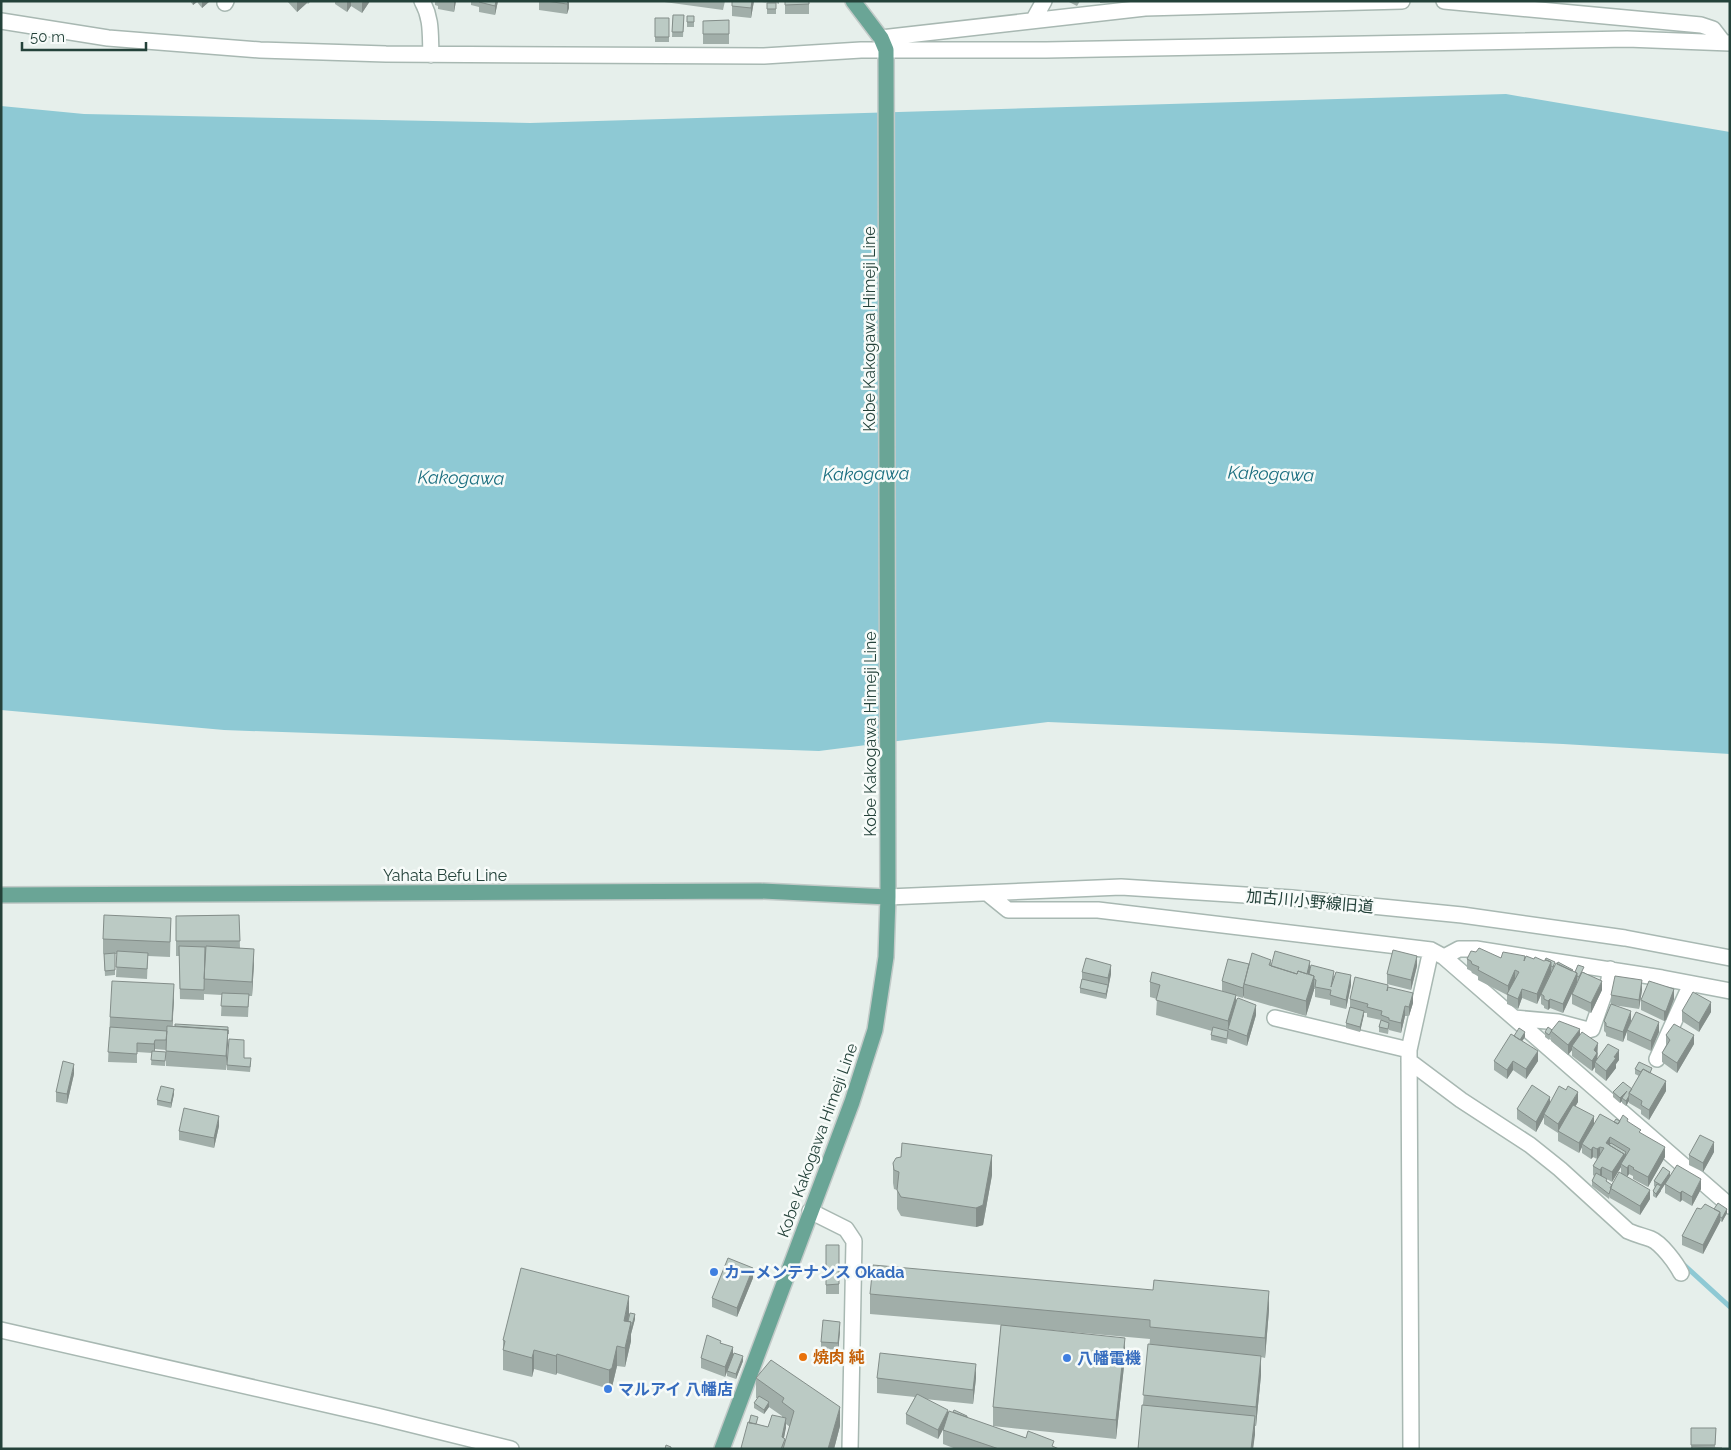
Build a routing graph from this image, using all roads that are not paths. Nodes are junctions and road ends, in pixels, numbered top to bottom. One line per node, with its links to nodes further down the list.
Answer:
1 (422, 1): 10 (street)
2 (853, 1): 9 (main road)
3 (1044, 1): 6 (street)
4 (1402, 1): 6 (street)
5 (1444, 1): 8 (street)
6 (1034, 19): 9 (street)
7 (1, 21): 10 (street)
8 (1726, 43): 9 (street)
9 (883, 44): 10 (street); 13 (main road, Kobe Kakogawa Himeji Line)
10 (430, 54)
11 (987, 893): 13 (street, 加古川小野線旧道); 14 (street); 15 (street, 加古川小野線旧道)
12 (1, 895): 13 (main road, Yahata Befu Line)
13 (888, 897): 24 (main road, Kobe Kakogawa Himeji Line)
14 (1437, 954): 16 (street); 20 (street); 21 (street)
15 (1730, 958)
16 (1610, 970): 17 (street); 20 (street)
17 (1692, 984): 18 (street); 22 (street)
18 (1730, 991)
19 (1275, 1018): 21 (street)
20 (1514, 1018): 23 (street)
21 (1409, 1056): 25 (street); 30 (street)
22 (1657, 1058)
23 (1730, 1206)
24 (810, 1211): 28 (main road, Kobe Kakogawa Himeji Line); 29 (street)
25 (1681, 1273)
26 (1, 1330): 27 (street)
27 (511, 1449)
28 (722, 1449)
29 (850, 1449)
30 (1411, 1449)

